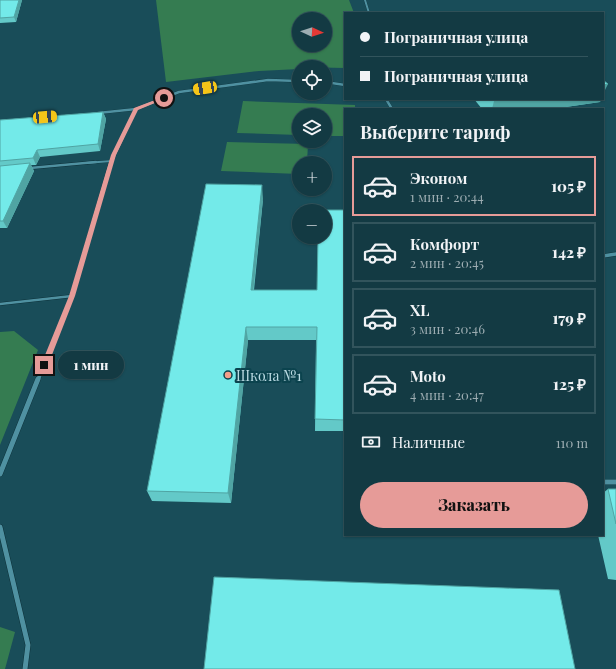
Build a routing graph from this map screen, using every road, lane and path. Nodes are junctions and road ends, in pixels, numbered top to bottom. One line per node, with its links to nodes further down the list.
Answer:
1 (365, 0): 2 (lane)
2 (369, 12)
3 (292, 81): 6 (street)
4 (332, 83): 5 (street)
5 (344, 85)
6 (136, 109): 7 (street); 8 (street)
7 (90, 113)
8 (112, 161): 9 (lane); 12 (street)
9 (22, 169)
10 (616, 254): 11 (street)
11 (604, 256)
12 (72, 296): 13 (lane); 14 (street)
13 (0, 304)
14 (0, 474)
15 (604, 482): 16 (street)
16 (616, 482)
17 (0, 527): 18 (street)
18 (25, 669)

